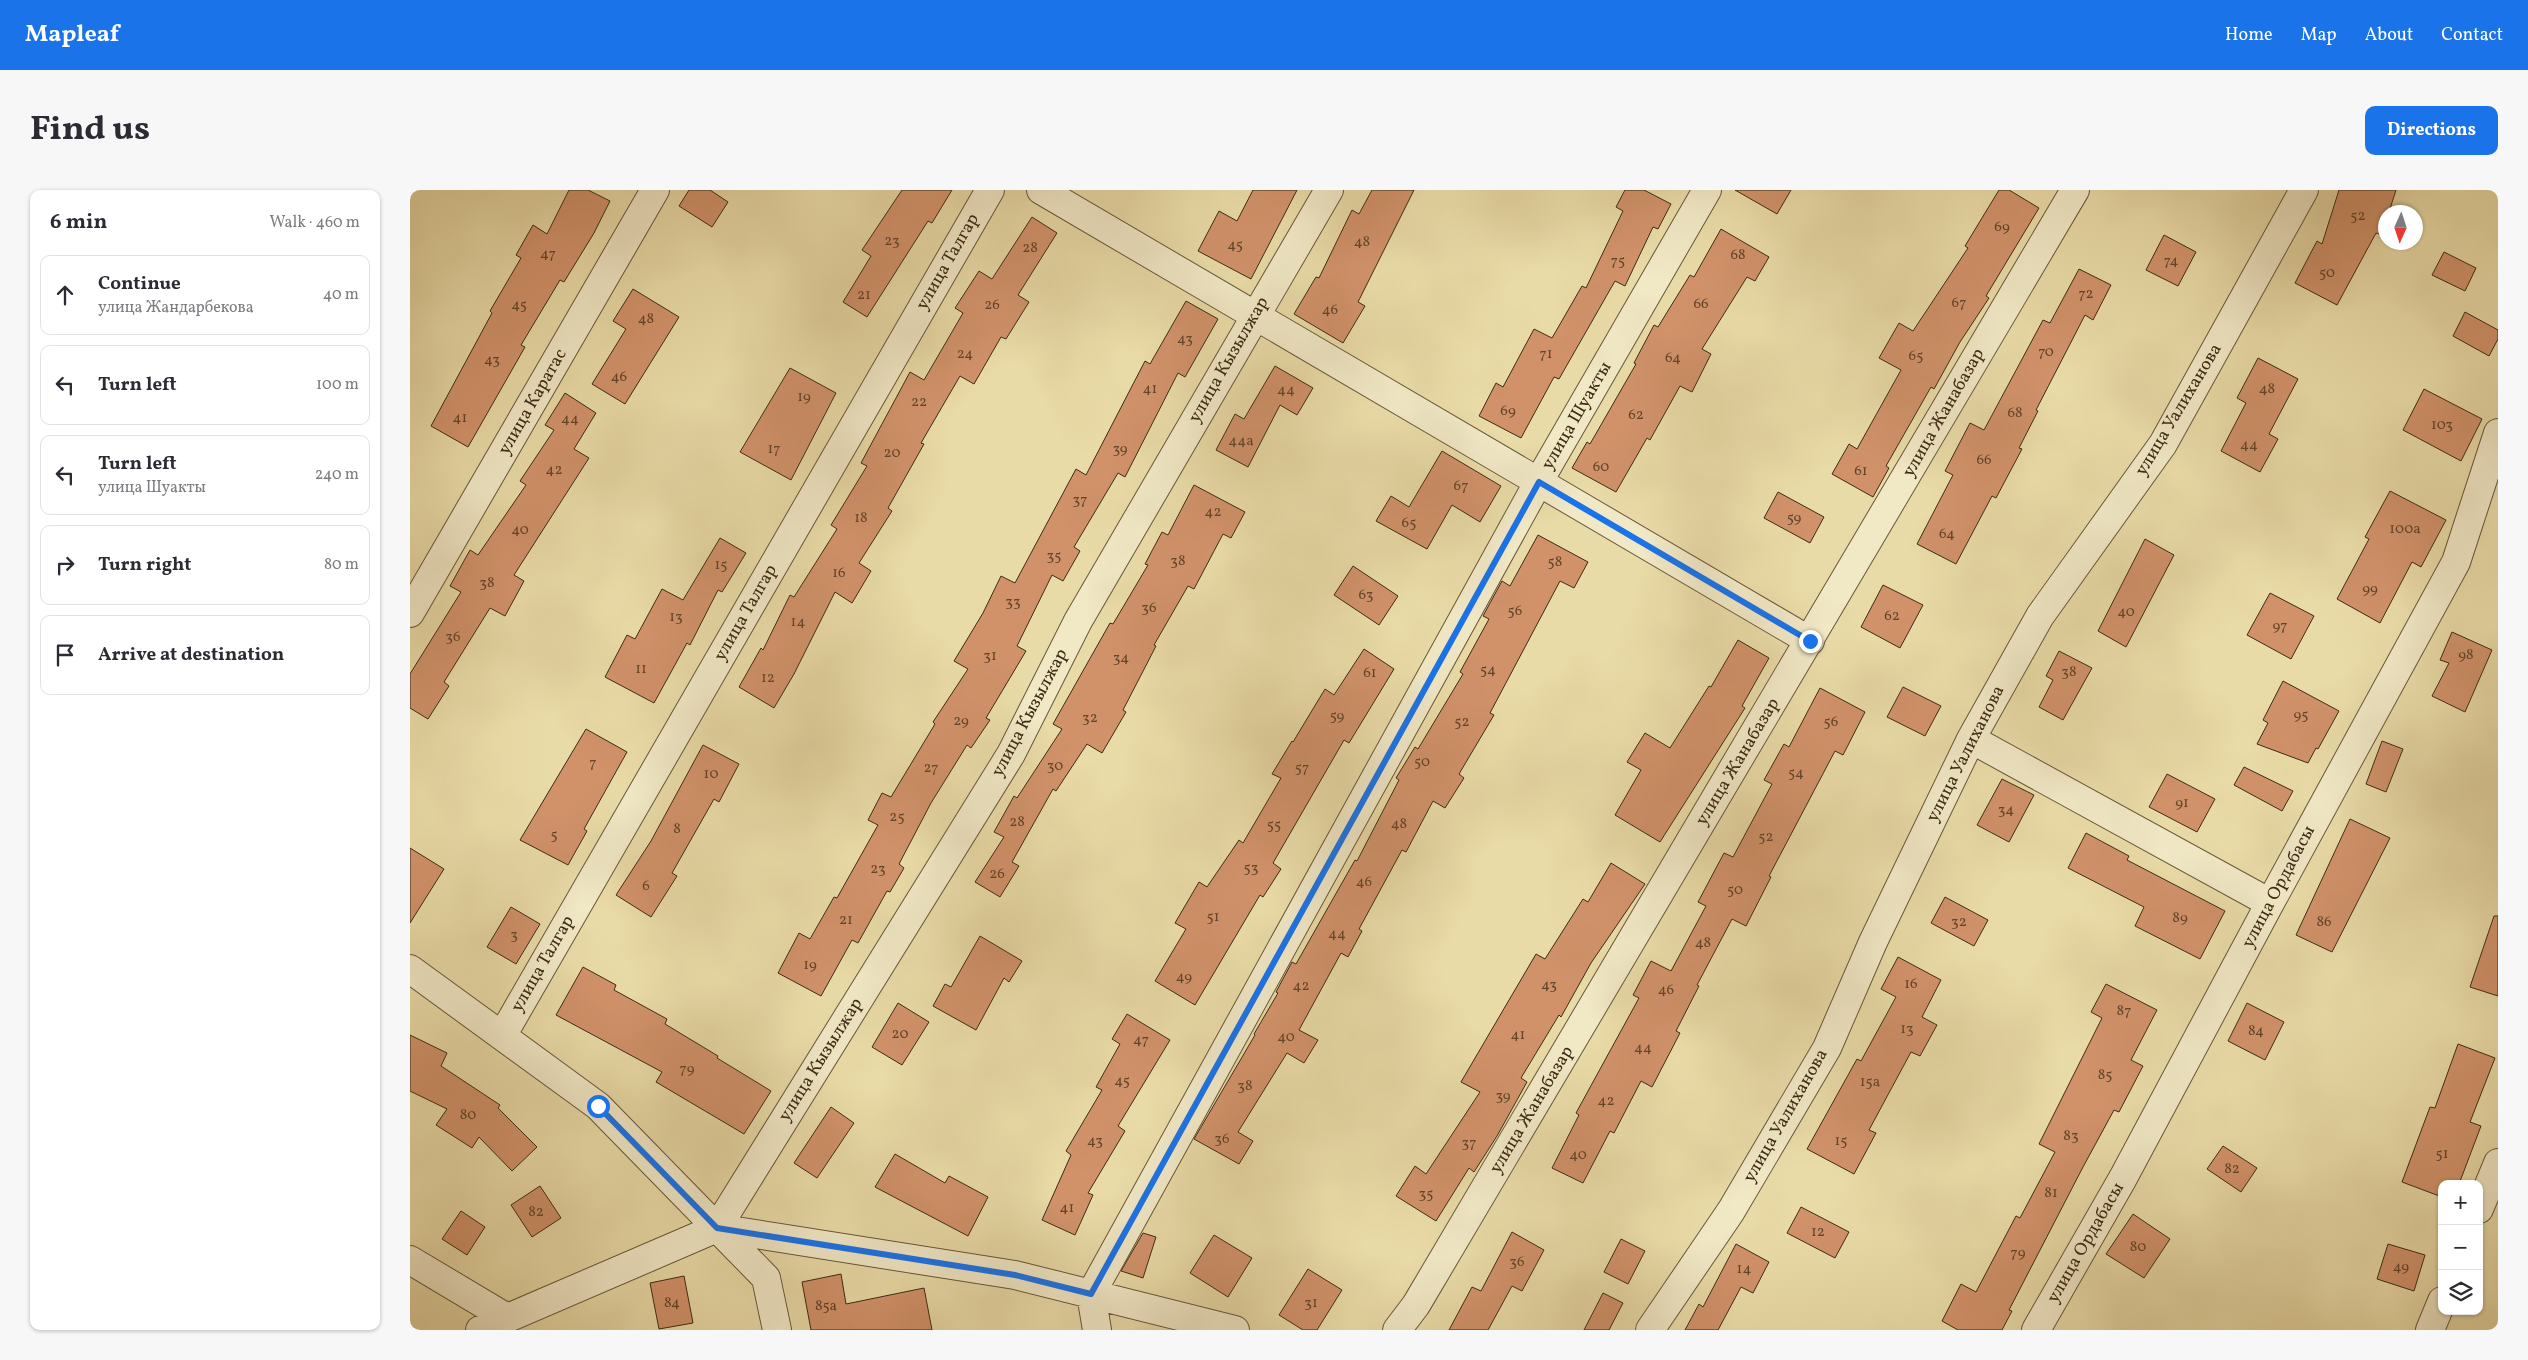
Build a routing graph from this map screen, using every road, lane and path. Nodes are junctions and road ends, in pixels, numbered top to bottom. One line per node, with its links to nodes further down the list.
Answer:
1 (655, 190): 11 (street, улица Каратас)
2 (990, 190): 16 (street, улица Талгар)
3 (1041, 190): 8 (street)
4 (1329, 190): 8 (street, улица Кызылжар)
5 (1707, 190): 10 (street, улица Шуакты)
6 (2075, 190): 12 (street, улица Жанабазар)
7 (2304, 190): 13 (street, улица Уалиханова)
8 (1254, 315): 10 (street); 19 (street, улица Кызылжар)
9 (2498, 433): 14 (street, улица Ордабасы)
10 (1539, 482): 12 (street); 21 (street, улица Шуакты)
11 (410, 613)
12 (1810, 641): 28 (street, улица Жанабазар)
13 (1971, 739): 14 (street); 29 (street, улица Уалиханова)
14 (2270, 903): 30 (street, улица Ордабасы)
15 (410, 969): 16 (street)
16 (502, 1036): 19 (street)
17 (2498, 1163): 18 (street)
18 (2483, 1199)
19 (717, 1228): 21 (street); 23 (street); 25 (street)
20 (410, 1260): 23 (street)
21 (1091, 1294): 26 (street); 27 (street)
22 (2438, 1311): 31 (street)
23 (506, 1318): 24 (street)
24 (480, 1330)
25 (777, 1330)
26 (1097, 1330)
27 (1235, 1330)
28 (1397, 1330)
29 (1650, 1330)
30 (2036, 1330)
31 (2430, 1330)

